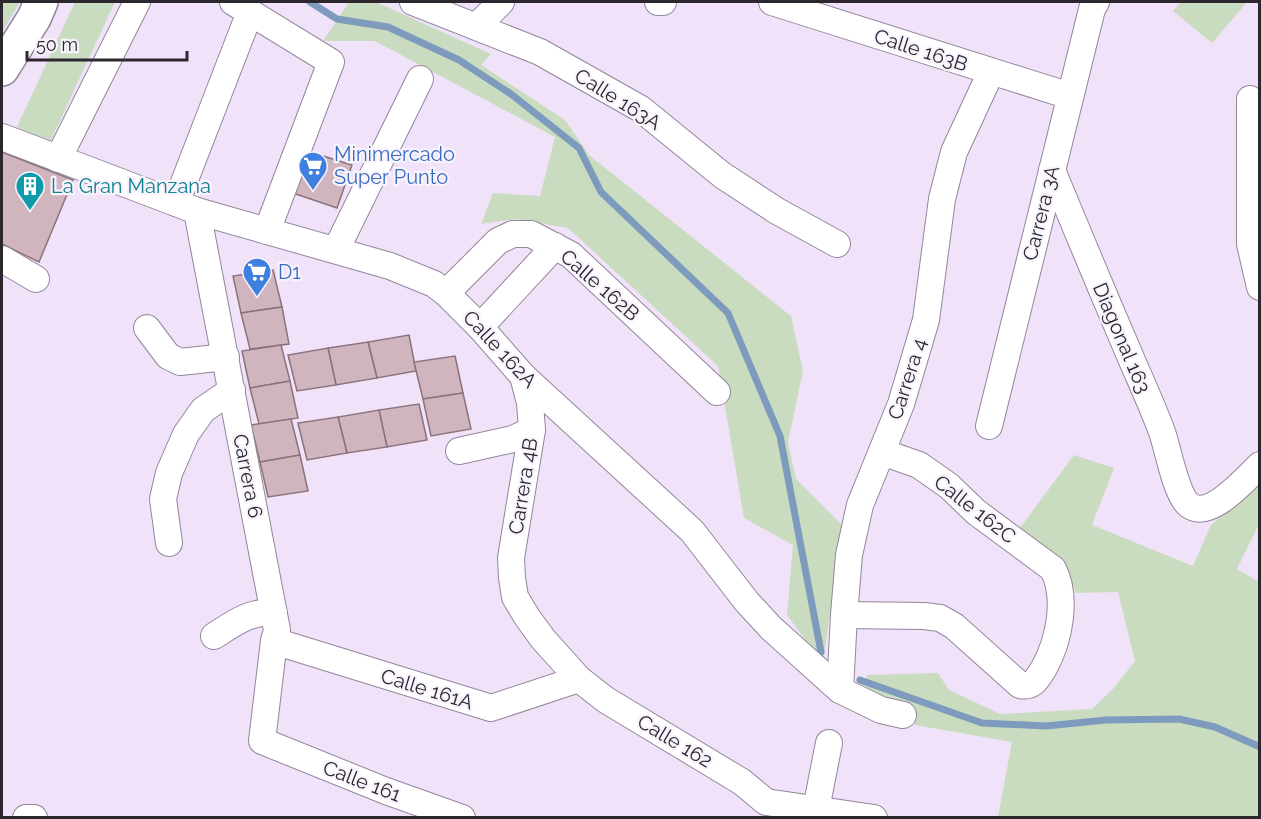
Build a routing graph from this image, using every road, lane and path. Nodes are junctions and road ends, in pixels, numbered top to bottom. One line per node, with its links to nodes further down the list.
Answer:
1 (41, 2): 11 (main road)
2 (137, 2): 17 (street)
3 (413, 2): 10 (street, Calle 163A)
4 (501, 2): 10 (street)
5 (658, 2): 6 (street)
6 (663, 2)
7 (772, 2): 12 (street, Calle 163B)
8 (1096, 2): 14 (street, Carrera 3A)
9 (241, 7): 19 (street); 20 (street)
10 (477, 26): 22 (street, Calle 163A)
11 (2, 69)
12 (991, 72): 14 (street, Calle 163B); 38 (street, Carrera 4)
13 (420, 79): 24 (street)
14 (1070, 96): 18 (street, Carrera 3A)
15 (1250, 99): 21 (street)
16 (2, 137): 17 (street, Calle 162A)
17 (58, 159): 19 (street, Calle 162A)
18 (1052, 170): 35 (street, Carrera 3A); 39 (street, Diagonal 163)
19 (187, 207): 20 (street, Calle 162A); 31 (street, Carrera 6)
20 (267, 231): 24 (street, Calle 162A)
21 (1255, 238): 27 (street)
22 (837, 244)
23 (555, 246): 28 (street, Calle 162B); 29 (street); 34 (street, Calle 162B)
24 (336, 250): 28 (street, Calle 162A)
25 (2, 260): 26 (street)
26 (36, 279)
27 (1260, 287)
28 (446, 293): 29 (street, Calle 162A)
29 (480, 327): 32 (street, Calle 162A)
30 (147, 328): 31 (street)
31 (226, 357): 33 (street, Carrera 6)
32 (523, 375): 36 (street, Carrera 4B); 47 (street, Calle 162A)
33 (232, 390): 40 (street); 42 (street, Carrera 6)
34 (717, 392)
35 (989, 426)
36 (532, 430): 37 (street); 41 (street, Carrera 4B)
37 (459, 451)
38 (882, 452): 43 (street, Carrera 4); 43 (street, Calle 162C)
39 (1260, 465)
40 (169, 543)
41 (515, 597): 46 (street, Calle 162)
42 (274, 613): 44 (street); 45 (street, Carrera 6)
43 (844, 615): 47 (street, Carrera 4)
44 (214, 636)
45 (274, 641): 46 (street, Calle 161A); 49 (street, Carrera 6)
46 (579, 680): 52 (street, Calle 162)
47 (840, 690): 48 (street, Calle 162A)
48 (903, 714)
49 (262, 741): 55 (street, Calle 161)
50 (829, 743): 51 (street)
51 (816, 809): 52 (street, Calle 162); 56 (street, Calle 162)
52 (768, 810)
53 (26, 818): 54 (street)
54 (34, 818)
55 (462, 818)
56 (874, 818)

